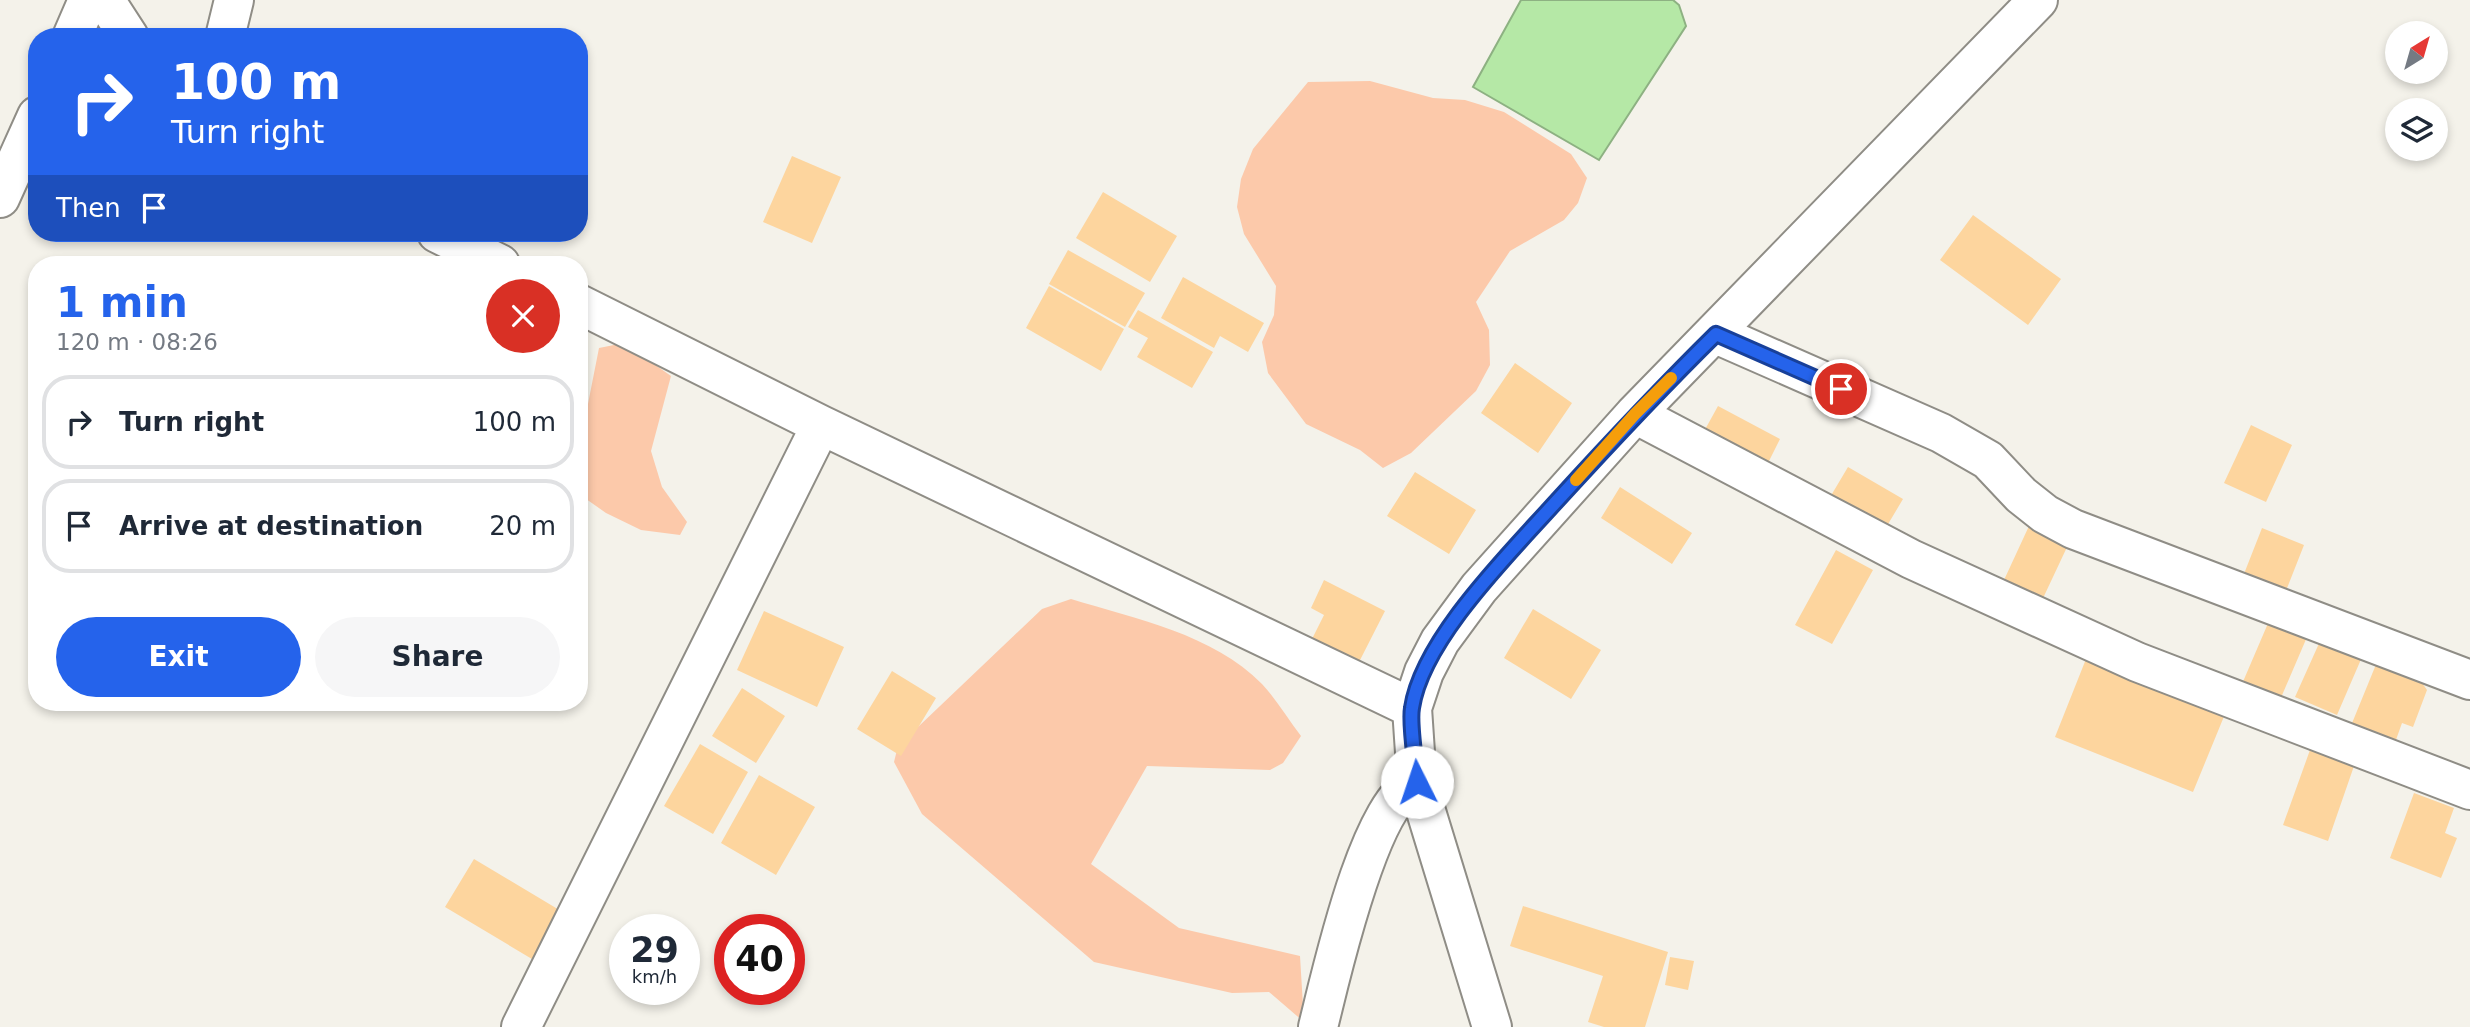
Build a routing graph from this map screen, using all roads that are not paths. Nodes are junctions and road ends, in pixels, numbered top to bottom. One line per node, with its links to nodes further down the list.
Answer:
1 (88, 0): 5 (street)
2 (105, 0): 6 (street)
3 (234, 0): 7 (street)
4 (2038, 0): 13 (street)
5 (76, 28)
6 (123, 28)
7 (227, 28)
8 (28, 136): 9 (street)
9 (0, 198)
10 (455, 242): 11 (street)
11 (484, 256)
12 (588, 308): 15 (street)
13 (1716, 334): 14 (street); 16 (street)
14 (1635, 414): 17 (street); 19 (street)
15 (821, 425): 17 (street); 20 (street)
16 (2470, 680)
17 (1412, 708): 18 (street)
18 (1417, 782): 21 (street); 22 (street)
19 (2470, 790)
20 (521, 1027)
21 (1318, 1027)
22 (1492, 1027)

